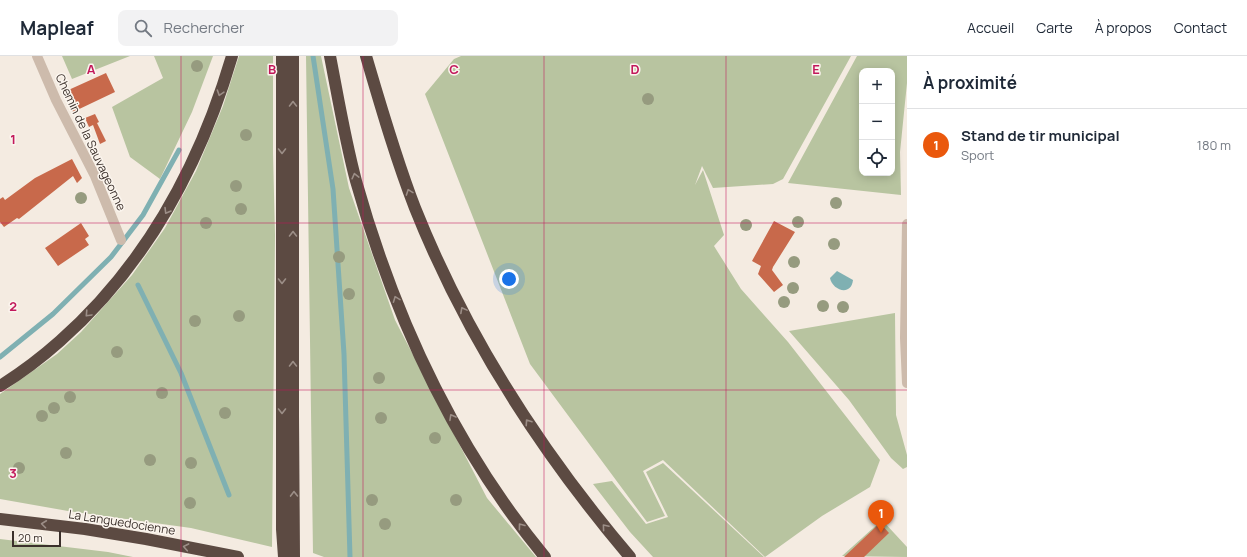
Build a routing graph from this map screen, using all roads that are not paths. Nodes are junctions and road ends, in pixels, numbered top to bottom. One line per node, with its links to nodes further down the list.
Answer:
1 (37, 56): 8 (street, Chemin de la Sauvageonne)
2 (232, 56): 10 (highway, one-way to 10)
3 (282, 56): 13 (highway, one-way to 13)
4 (293, 56): 14 (highway, one-way to 4)
5 (330, 56): 15 (highway, one-way to 5)
6 (366, 56): 16 (highway, one-way to 6)
7 (907, 224): 9 (street)
8 (121, 240)
9 (907, 383)
10 (0, 386)
11 (0, 519): 12 (highway, La Languedocienne, one-way to 11)
12 (238, 557)
13 (284, 557)
14 (294, 557)
15 (545, 557)
16 (630, 557)

